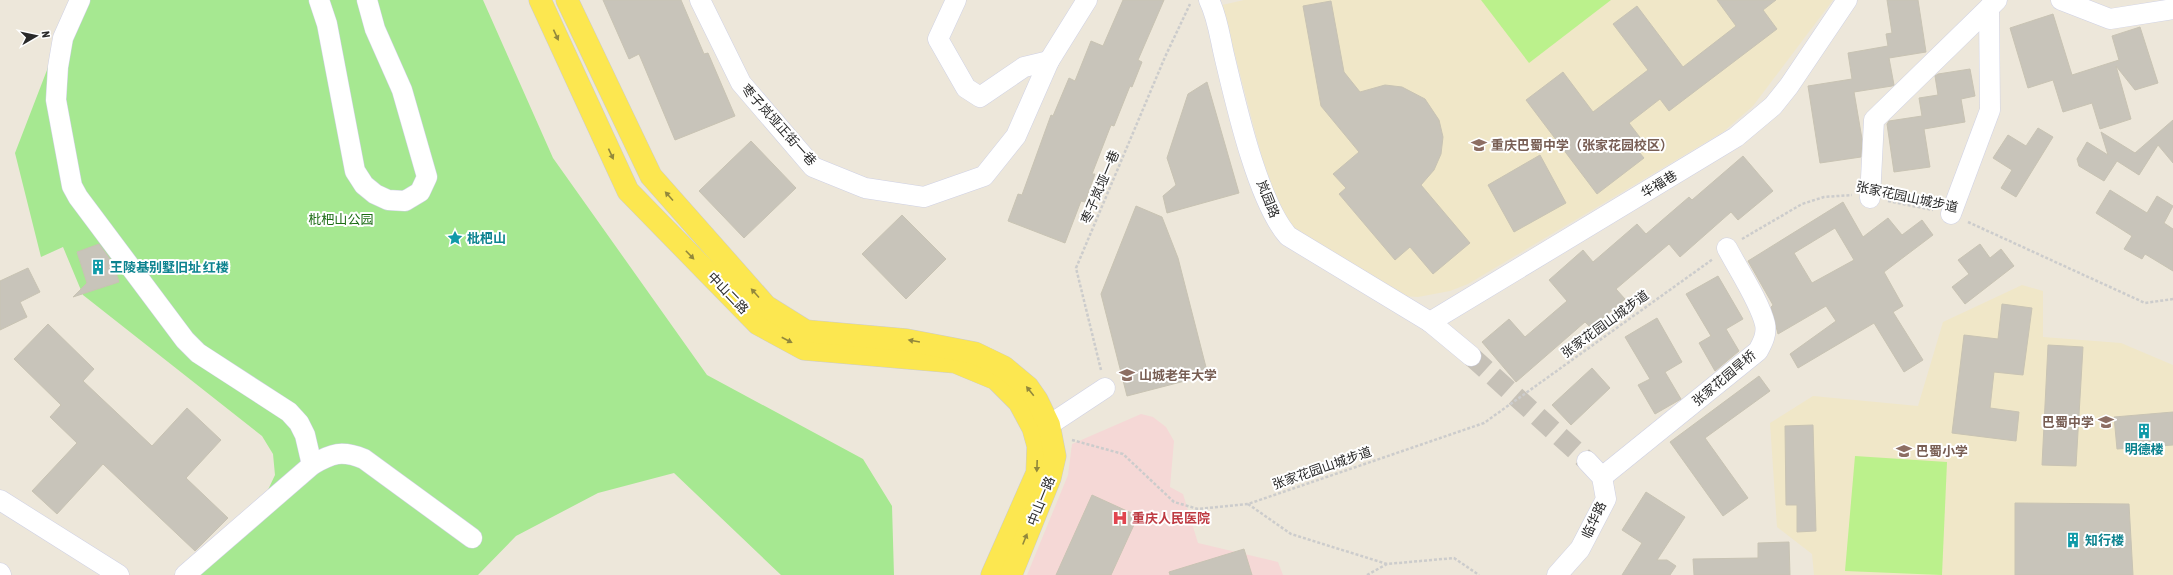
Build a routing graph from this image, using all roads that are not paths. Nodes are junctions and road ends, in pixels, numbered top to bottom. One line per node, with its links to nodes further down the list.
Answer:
1 (80, 0): 24 (street)
2 (319, 0): 3 (street)
3 (367, 0)
4 (540, 0): 22 (main road, 中山二路, one-way to 22)
5 (567, 0): 22 (main road, 中山二路, one-way to 5)
6 (700, 0): 15 (street, 枣子岚垭正街一巷)
7 (956, 0): 15 (street)
8 (1087, 0): 15 (street, 枣子岚垭正街一巷)
9 (1209, 0): 19 (street, 岚园路)
10 (1847, 0): 19 (street, 华福巷)
11 (2062, 0): 13 (street)
12 (1993, 4): 16 (street); 17 (street)
13 (2108, 9): 14 (street)
14 (2173, 9)
15 (1049, 61)
16 (1870, 198)
17 (1951, 214)
18 (1727, 248): 25 (street, 张家花园旱桥)
19 (1430, 322): 20 (street, 岚园路)
20 (1471, 356)
21 (1106, 388): 22 (street)
22 (1045, 429): 30 (main road, 中山一路, one-way to 30); 31 (main road, 中山一路, one-way to 22)
23 (1587, 461): 25 (street)
24 (312, 465): 27 (street); 29 (street)
25 (1602, 477): 32 (street, 临华路)
26 (0, 500): 28 (street)
27 (472, 538)
28 (119, 575)
29 (185, 575)
30 (992, 575)
31 (1011, 575)
32 (1556, 575)

